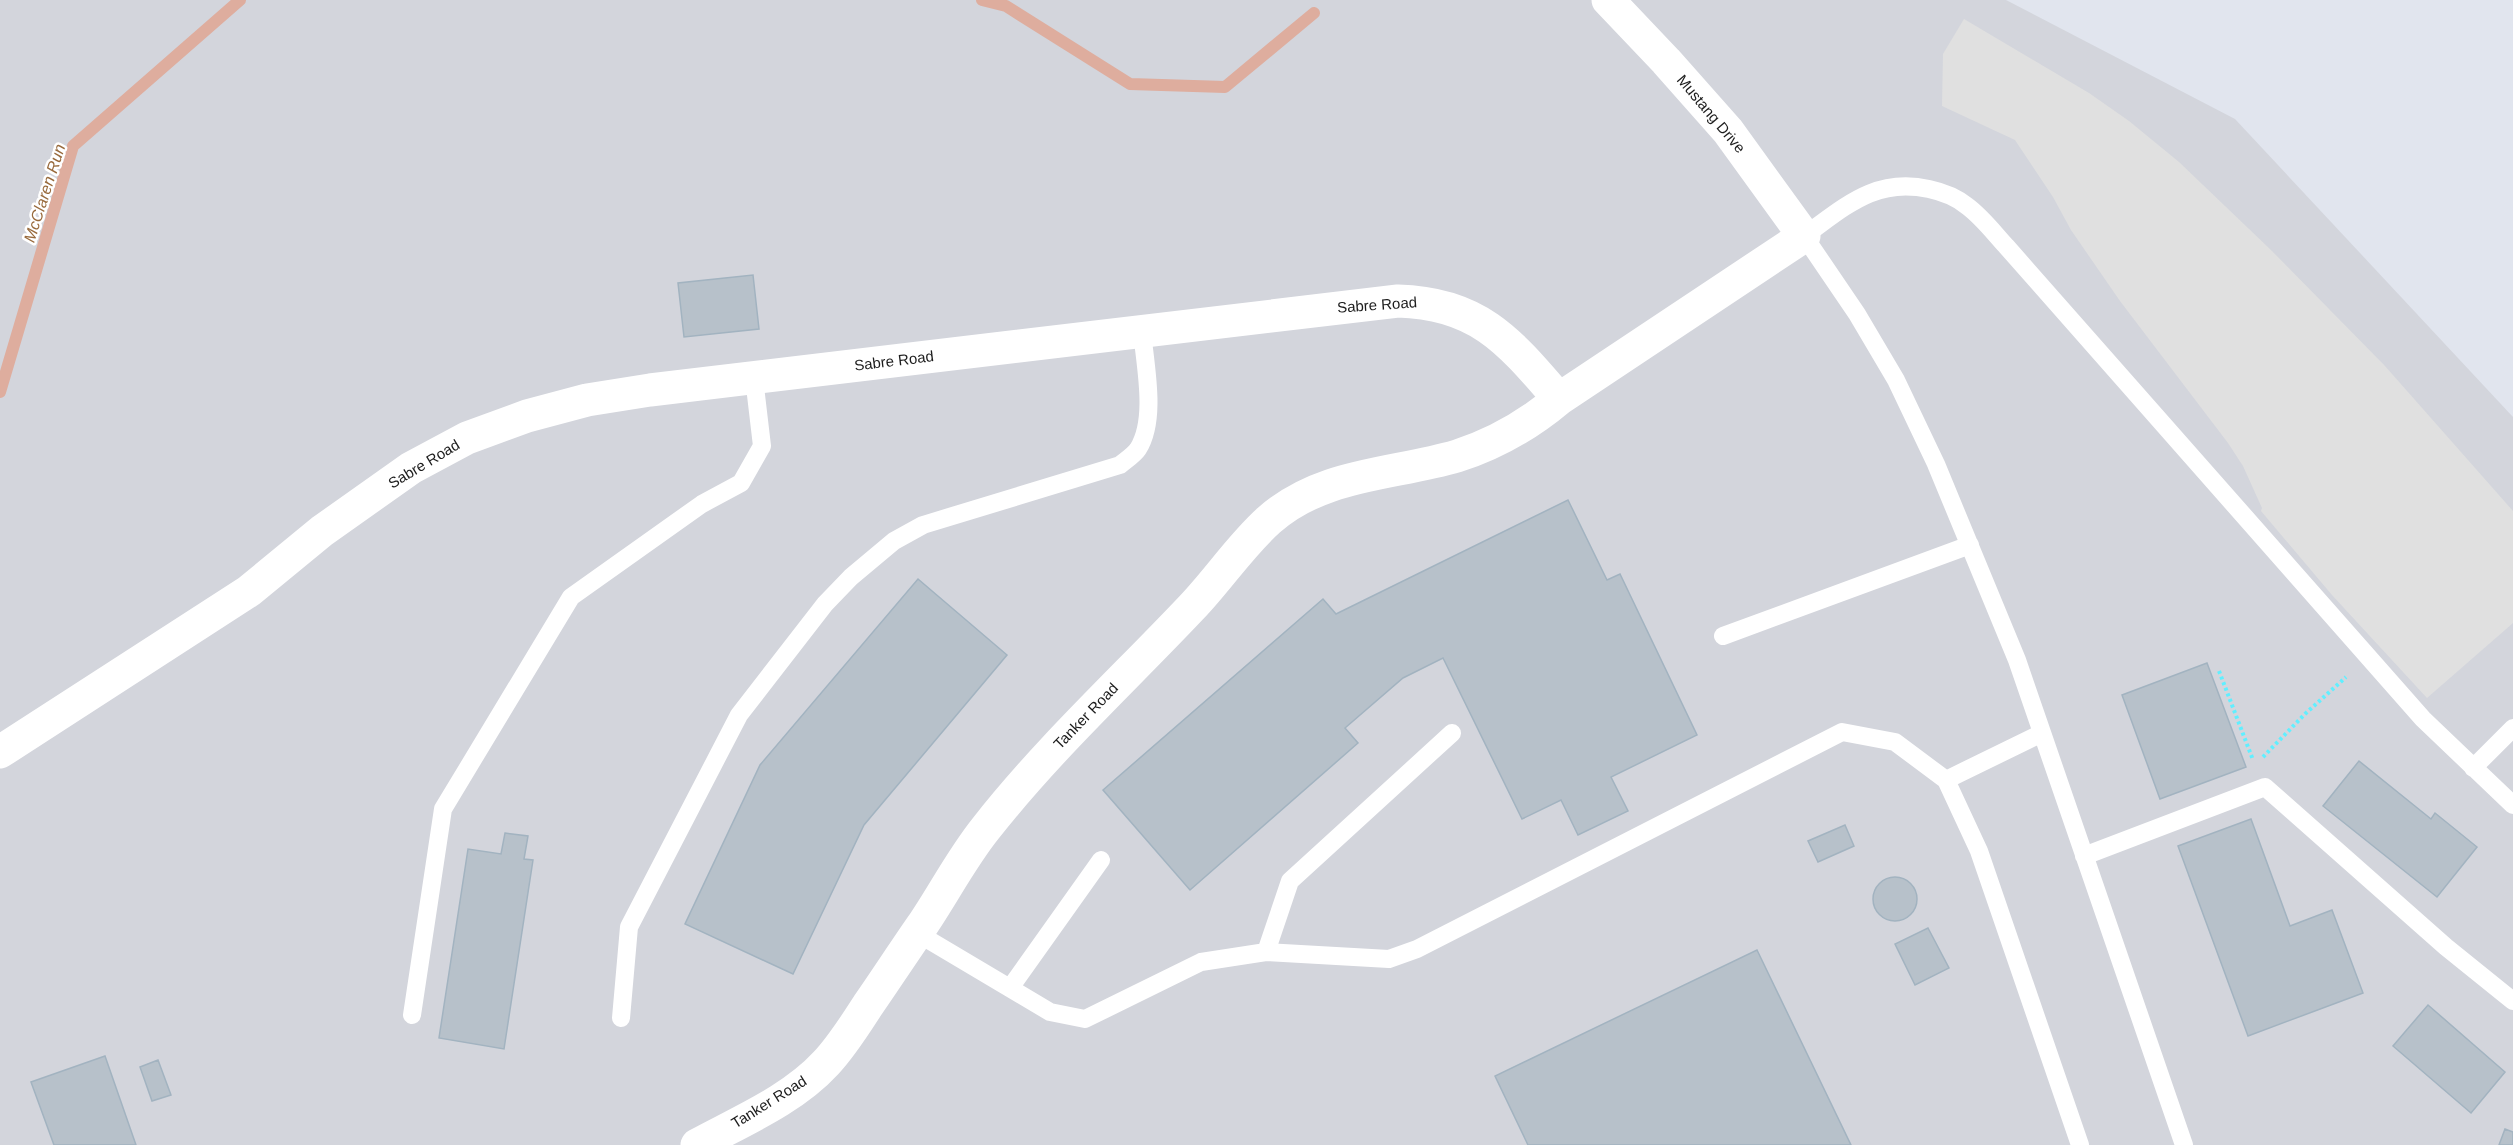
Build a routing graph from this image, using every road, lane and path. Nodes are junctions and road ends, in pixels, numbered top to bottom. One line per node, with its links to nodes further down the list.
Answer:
1 (1608, 0): 2 (street, Mustang Drive)
2 (1804, 236): 5 (street); 6 (lane); 14 (lane)
3 (1142, 331): 4 (street, Sabre Road); 5 (street, Sabre Road); 24 (lane)
4 (754, 378): 13 (street, Sabre Road); 23 (lane)
5 (1559, 399): 19 (street, Tanker Road)
6 (1970, 545): 7 (lane); 12 (lane)
7 (1723, 636)
8 (2349, 674): 9 (path)
9 (2305, 714)
10 (2513, 728): 14 (lane)
11 (1452, 733): 20 (lane)
12 (2042, 733): 15 (lane); 17 (lane)
13 (0, 752)
14 (2473, 768): 16 (lane)
15 (1946, 780): 20 (lane); 26 (lane)
16 (2513, 805)
17 (2085, 856): 22 (lane); 27 (lane)
18 (1101, 860): 21 (lane)
19 (917, 933): 21 (lane); 25 (street, Tanker Road)
20 (1266, 952): 21 (lane)
21 (1010, 988)
22 (2513, 1002)
23 (412, 1015)
24 (621, 1018)
25 (697, 1145)
26 (2080, 1145)
27 (2184, 1145)

